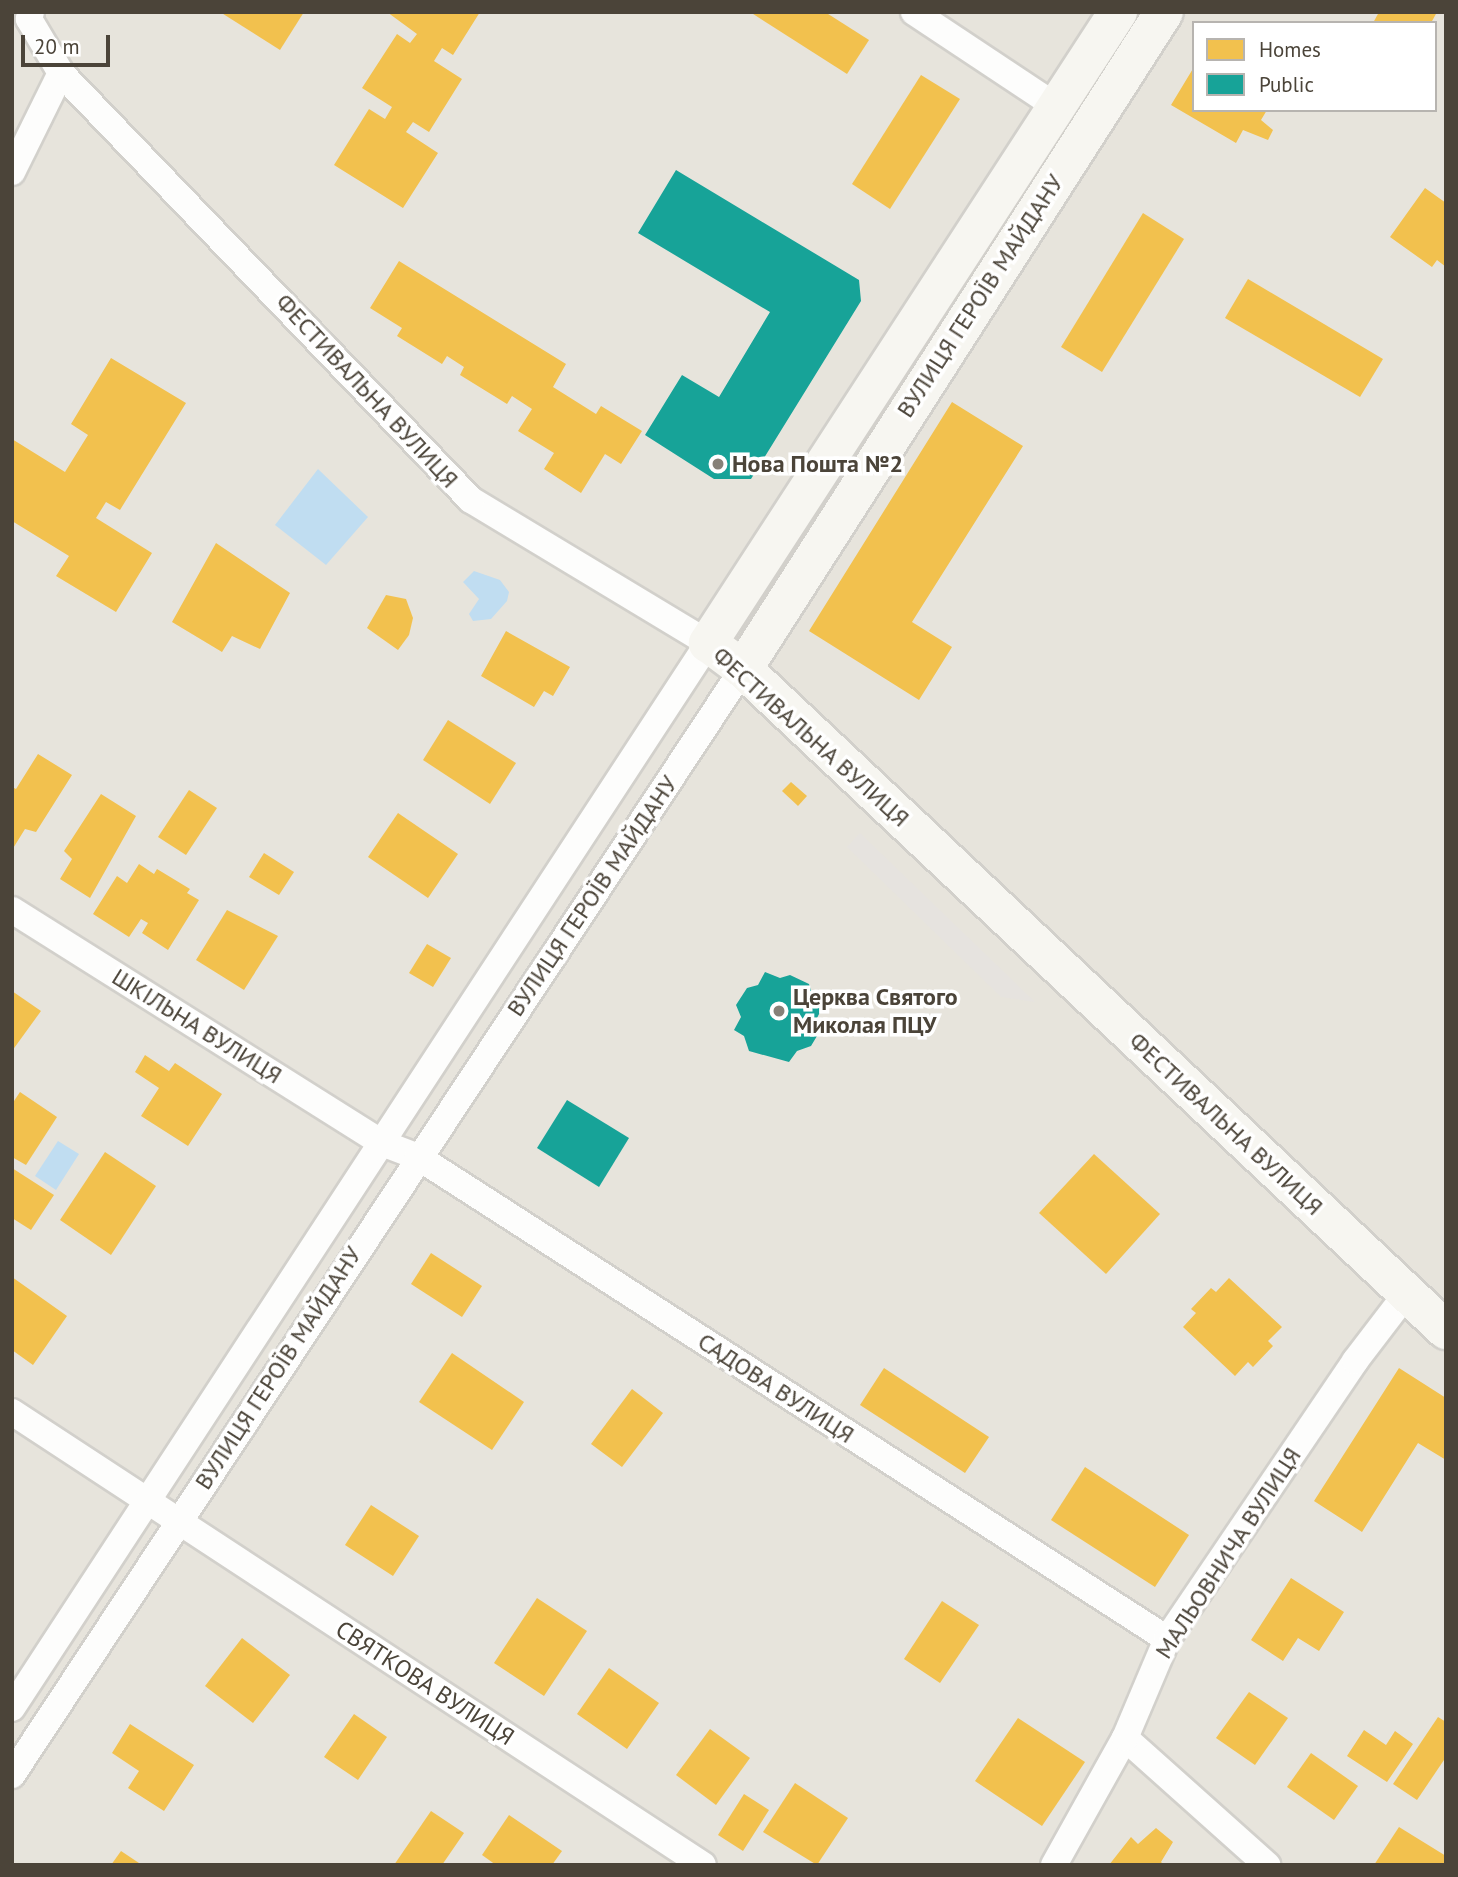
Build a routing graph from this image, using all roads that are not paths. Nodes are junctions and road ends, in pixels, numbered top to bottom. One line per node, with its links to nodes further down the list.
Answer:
1 (31, 12): 5 (street, ФЕСТИВАЛЬНА ВУЛИЦЯ)
2 (914, 12): 6 (street)
3 (1118, 12): 6 (street, ВУЛИЦЯ ГЕРОЇВ МАЙДАНУ)
4 (1164, 12): 9 (street, ВУЛИЦЯ ГЕРОЇВ МАЙДАНУ)
5 (61, 73): 7 (street); 8 (street, ФЕСТИВАЛЬНА ВУЛИЦЯ)
6 (1057, 107): 8 (street, ВУЛИЦЯ ГЕРОЇВ МАЙДАНУ)
7 (12, 172)
8 (708, 643): 9 (street, ФЕСТИВАЛЬНА ВУЛИЦЯ); 11 (street, ВУЛИЦЯ ГЕРОЇВ МАЙДАНУ)
9 (743, 669): 12 (street, ВУЛИЦЯ ГЕРОЇВ МАЙДАНУ); 13 (street, ФЕСТИВАЛЬНА ВУЛИЦЯ)
10 (12, 910): 11 (street, ШКІЛЬНА ВУЛИЦЯ)
11 (382, 1143): 12 (street, САДОВА ВУЛИЦЯ); 16 (street, ВУЛИЦЯ ГЕРОЇВ МАЙДАНУ)
12 (418, 1157): 17 (street, ВУЛИЦЯ ГЕРОЇВ МАЙДАНУ); 18 (street, САДОВА ВУЛИЦЯ)
13 (1406, 1293): 14 (street, ФЕСТИВАЛЬНА ВУЛИЦЯ); 18 (street, МАЛЬОВНИЧА ВУЛИЦЯ)
14 (1446, 1330)
15 (12, 1412): 16 (street, СВЯТКОВА ВУЛИЦЯ)
16 (148, 1500): 17 (street, СВЯТКОВА ВУЛИЦЯ); 19 (street, ВУЛИЦЯ ГЕРОЇВ МАЙДАНУ)
17 (178, 1520): 21 (street, ВУЛИЦЯ ГЕРОЇВ МАЙДАНУ); 22 (street, СВЯТКОВА ВУЛИЦЯ)
18 (1167, 1639): 20 (street, МАЛЬОВНИЧА ВУЛИЦЯ)
19 (12, 1708)
20 (1125, 1738): 23 (street, МАЛЬОВНИЧА ВУЛИЦЯ); 24 (street)
21 (12, 1775)
22 (703, 1865)
23 (1054, 1865)
24 (1267, 1865)

